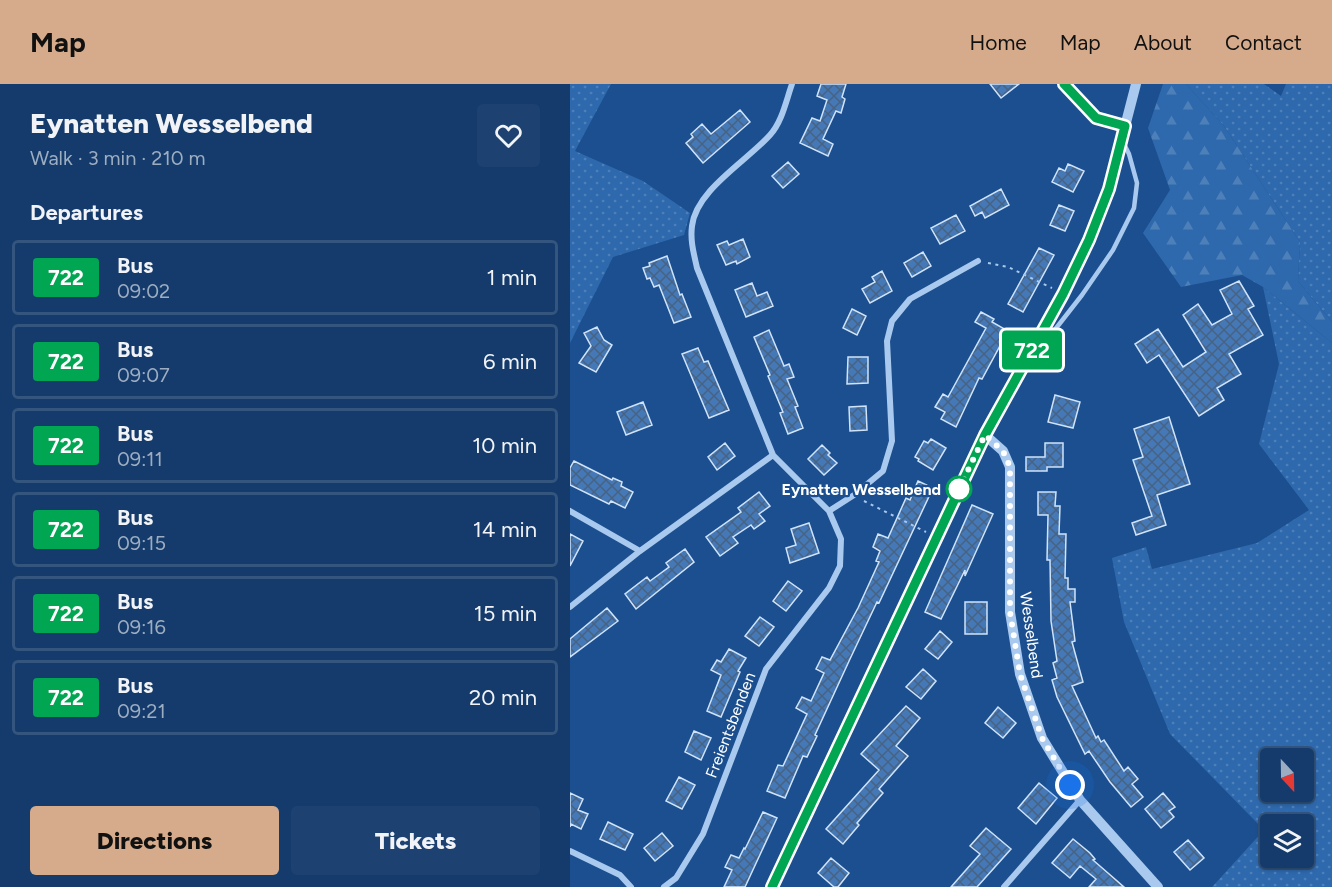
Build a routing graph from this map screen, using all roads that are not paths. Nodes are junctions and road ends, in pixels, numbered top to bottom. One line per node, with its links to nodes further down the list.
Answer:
1 (792, 84): 9 (street, Freientsbenden)
2 (1064, 84): 4 (street)
3 (1136, 84): 4 (street)
4 (1125, 126): 5 (street)
5 (1122, 140): 7 (street); 7 (lane)
6 (978, 261): 11 (street)
7 (1035, 345): 8 (street)
8 (985, 435): 14 (street, Wesselbend); 18 (street)
9 (773, 455): 11 (street, Freientsbenden); 12 (street)
10 (570, 511): 12 (street)
11 (830, 511): 17 (street, Freientsbenden)
12 (640, 551): 13 (street)
13 (570, 608)
14 (1080, 800): 19 (street); 20 (street, Wesselbend)
15 (570, 851): 16 (street)
16 (631, 887)
17 (664, 887)
18 (772, 887)
19 (1004, 887)
20 (1158, 887)

